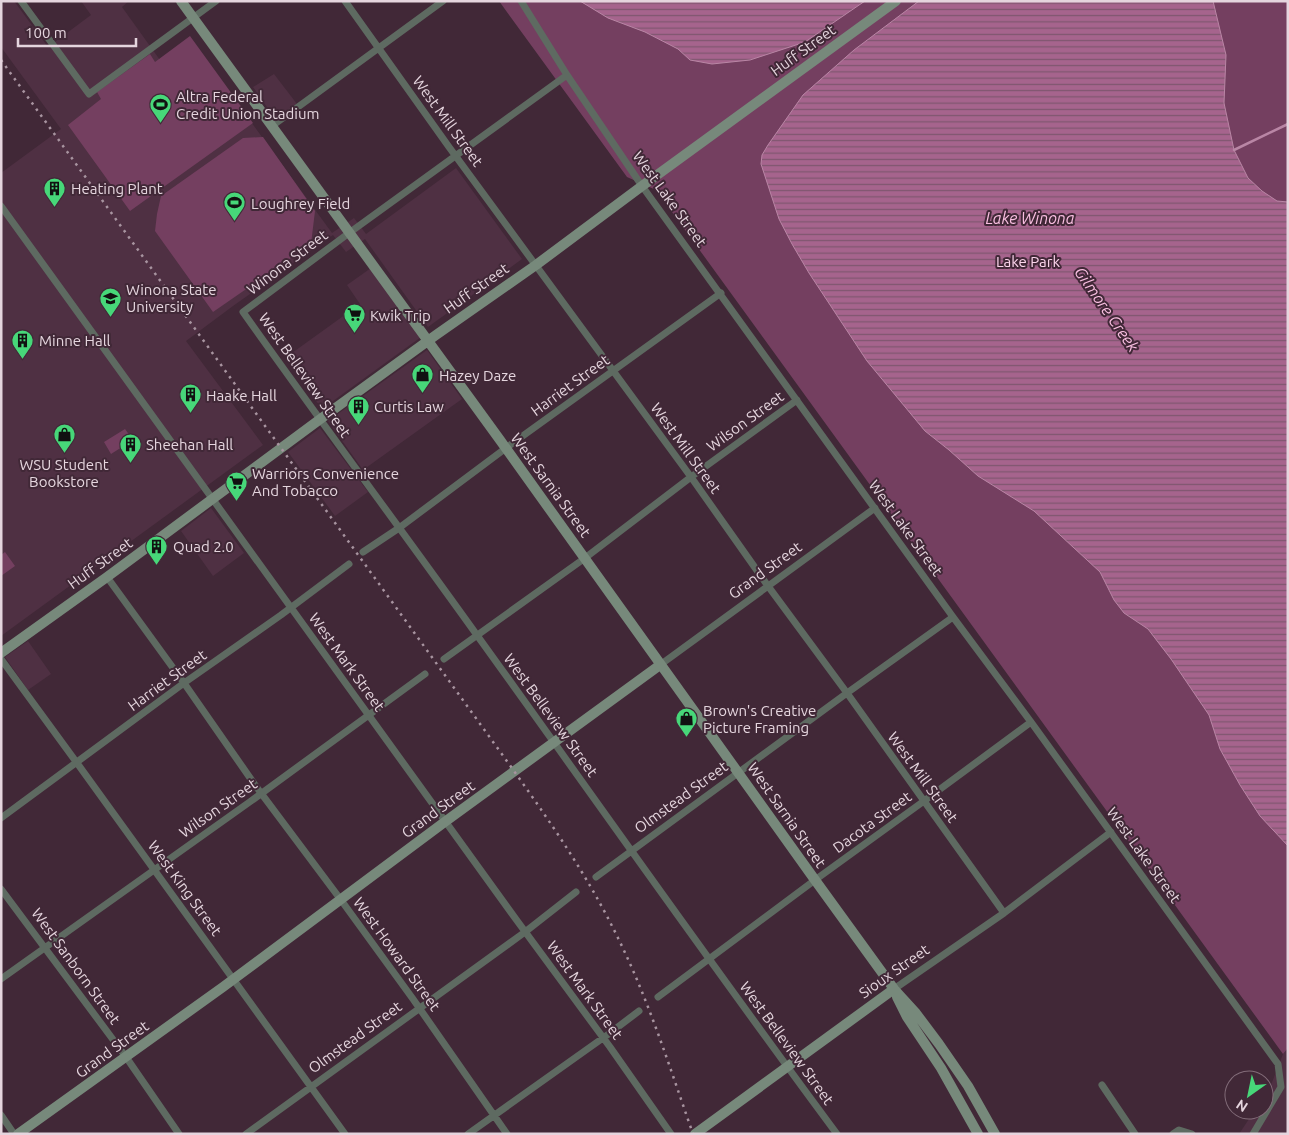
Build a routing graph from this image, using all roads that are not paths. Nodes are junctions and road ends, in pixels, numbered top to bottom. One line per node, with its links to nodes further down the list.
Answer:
1 (21, 1): 8 (street)
2 (182, 1): 8 (street, West Sarnia Street)
3 (216, 1): 8 (street)
4 (345, 1): 9 (street, West Mill Street)
5 (442, 1): 9 (street)
6 (520, 1): 10 (street, West Lake Street)
7 (896, 1): 13 (street, Huff Street)
8 (194, 18): 11 (street, West Sarnia Street)
9 (379, 48): 11 (street); 12 (street, West Mill Street)
10 (567, 76): 12 (street, Winona Street); 13 (street, West Lake Street)
11 (272, 126): 15 (street, West Sarnia Street)
12 (456, 156): 15 (street, Winona Street); 16 (street, West Mill Street)
13 (642, 186): 16 (street, Huff Street); 17 (street, West Lake Street)
14 (1, 206): 25 (street, West Mark Street)
15 (349, 233): 18 (street, Winona Street); 19 (street, West Sarnia Street)
16 (536, 265): 19 (street, Huff Street); 20 (street, West Mill Street)
17 (721, 293): 20 (street, Harriet Street); 21 (street, West Lake Street)
18 (243, 312): 22 (street, West Belleview Street)
19 (428, 340): 22 (street, Huff Street); 23 (street, West Sarnia Street)
20 (613, 371): 23 (street, Harriet Street); 24 (street, West Mill Street)
21 (797, 400): 24 (street, Wilson Street); 26 (street, West Lake Street)
22 (319, 420): 25 (street, Huff Street); 27 (street, West Belleview Street)
23 (506, 448): 27 (street, Harriet Street); 29 (street, West Sarnia Street)
24 (692, 477): 29 (street, Wilson Street); 32 (street, West Mill Street)
25 (212, 498): 31 (street, Huff Street); 33 (street, West Mark Street)
26 (875, 508): 32 (street, Grand Street); 34 (street, West Lake Street)
27 (399, 528): 28 (street, Harriet Street); 35 (street, West Belleview Street)
28 (363, 552)
29 (584, 558): 35 (street, Wilson Street); 39 (street, West Sarnia Street)
30 (350, 564): 33 (street, Harriet Street)
31 (107, 577): 36 (street, Huff Street); 41 (street, West Howard Street)
32 (768, 586): 39 (street, Grand Street); 42 (street, West Mill Street)
33 (291, 607): 41 (street, Harriet Street); 43 (street, West Mark Street)
34 (953, 617): 42 (street, Olmstead Street); 44 (street, West Lake Street)
35 (477, 635): 38 (street, Wilson Street); 45 (street, West Belleview Street)
36 (1, 653)
37 (1, 659): 46 (street, West King Street)
38 (444, 659)
39 (660, 665): 45 (street, Grand Street); 47 (street, West Sarnia Street)
40 (425, 674): 43 (street, Wilson Street)
41 (184, 683): 46 (street, Harriet Street); 48 (street, West Howard Street)
42 (847, 693): 47 (street, Olmstead Street); 49 (street, West Mill Street)
43 (369, 715): 48 (street, Wilson Street); 51 (street, West Mark Street)
44 (1031, 722): 49 (street, Dacota Street); 52 (street, West Lake Street)
45 (554, 743): 51 (street, Grand Street); 53 (street, West Belleview Street)
46 (78, 763): 50 (street, Harriet Street); 54 (street, West King Street)
47 (739, 772): 53 (street, Olmstead Street); 56 (street, West Sarnia Street)
48 (262, 793): 54 (street, Wilson Street); 59 (street, West Howard Street)
49 (924, 802): 56 (street, Dacota Street); 60 (street, West Mill Street)
50 (1, 818)
51 (446, 822): 59 (street, Grand Street); 61 (street, West Mark Street)
52 (1111, 832): 60 (street, Sioux Street); 91 (street, West Lake Street)
53 (631, 851): 55 (street, Olmstead Street); 63 (street, West Belleview Street)
54 (154, 870): 62 (street, Wilson Street); 65 (street, West King Street)
55 (596, 877)
56 (815, 880): 63 (street, Dacota Street); 66 (street, West Sarnia Street)
57 (1, 889): 62 (street, West Sanborn Street)
58 (576, 892): 61 (street, Olmstead Street)
59 (341, 900): 65 (street, Grand Street); 68 (street, West Howard Street)
60 (1004, 913): 66 (street, Sioux Street)
61 (525, 932): 68 (street, Olmstead Street); 70 (street, West Mark Street)
62 (45, 948): 64 (street, Wilson Street); 71 (street, West Sanborn Street)
63 (709, 959): 67 (street, Dacota Street); 72 (street, West Belleview Street)
64 (1, 979)
65 (233, 980): 71 (street, Grand Street); 74 (street, West King Street)
66 (894, 989): 72 (street, Sioux Street); 86 (street, West Sarnia Street); 87 (street, West Sarnia Street)
67 (658, 997)
68 (419, 1008): 74 (street, Olmstead Street); 76 (street, West Howard Street)
69 (639, 1011): 70 (street)
70 (603, 1038): 76 (street); 84 (street, West Mark Street)
71 (126, 1058): 78 (street, Grand Street); 79 (street, West Sanborn Street)
72 (786, 1066): 77 (street, Sioux Street); 85 (street, West Belleview Street)
73 (1102, 1085): 88 (street)
74 (310, 1086): 80 (street, Olmstead Street); 81 (street, West King Street)
75 (1, 1115): 78 (street)
76 (493, 1115): 82 (street); 83 (street, West Howard Street)
77 (698, 1133)
78 (16, 1134)
79 (179, 1134)
80 (246, 1134)
81 (345, 1134)
82 (468, 1134)
83 (506, 1134)
84 (672, 1134)
85 (836, 1134)
86 (978, 1134)
87 (994, 1134)
88 (1136, 1134)
89 (1173, 1134): 90 (street)
90 (1192, 1134)
91 (1253, 1134)

